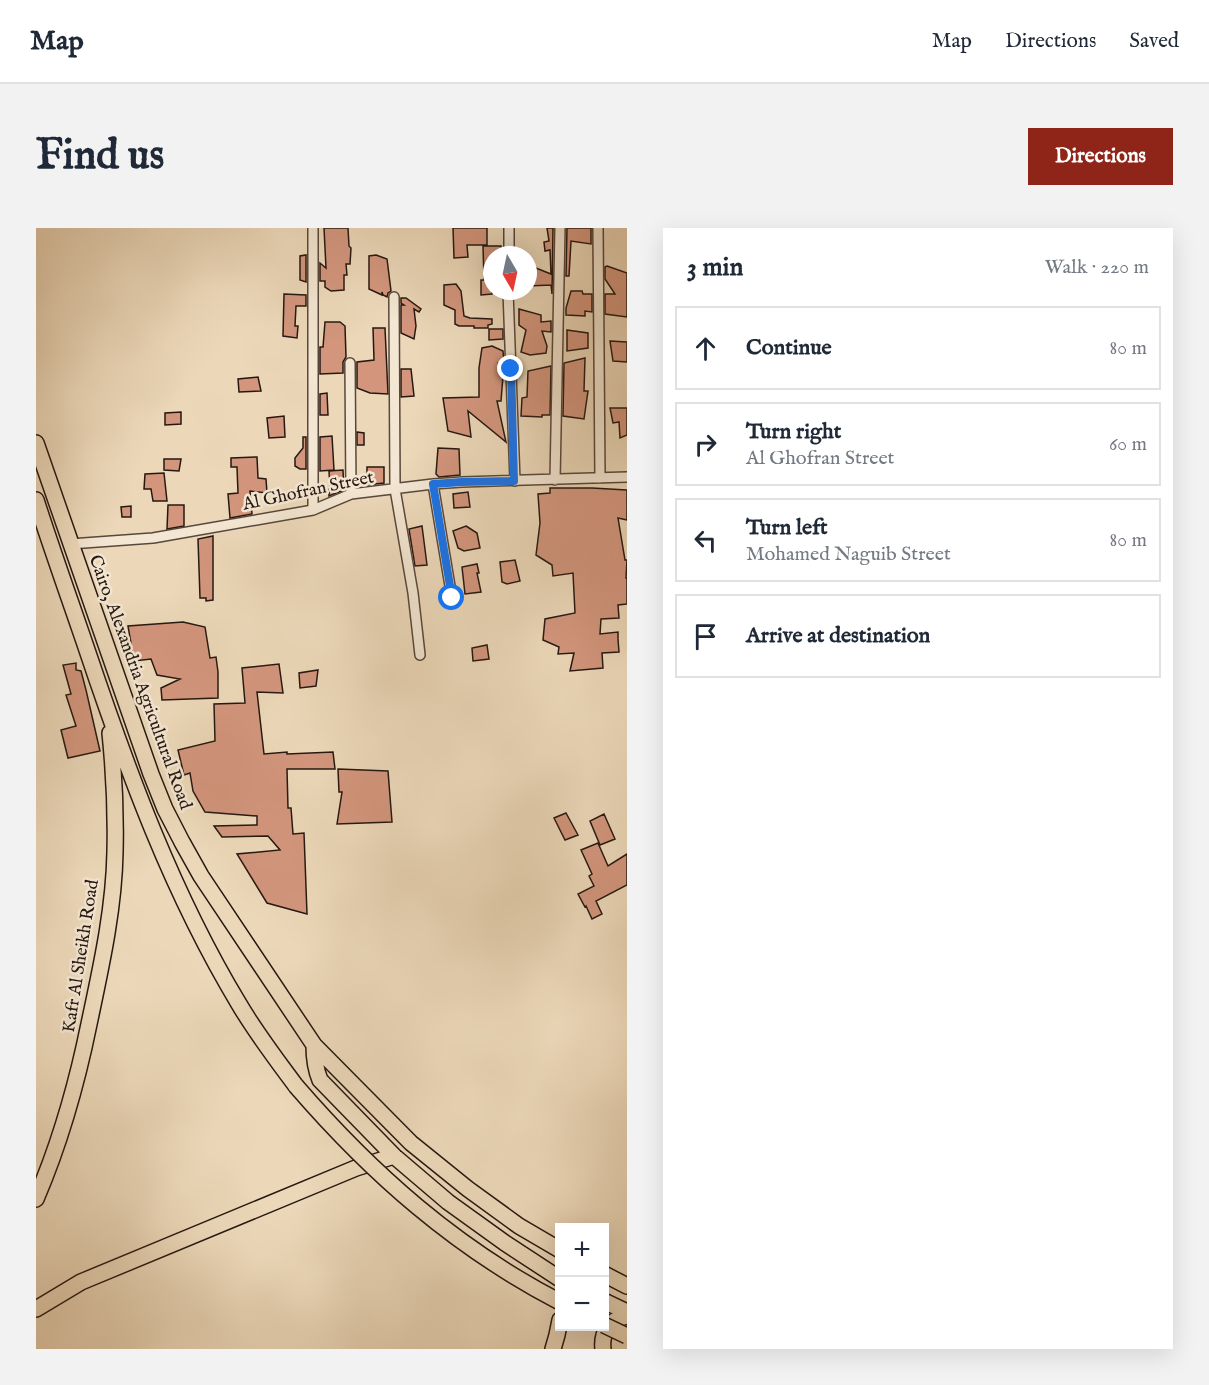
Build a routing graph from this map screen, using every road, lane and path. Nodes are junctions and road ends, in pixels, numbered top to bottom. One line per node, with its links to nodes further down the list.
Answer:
1 (313, 228): 18 (street)
2 (509, 228): 5 (street)
3 (560, 228): 12 (street)
4 (598, 228): 11 (street)
5 (508, 246)
6 (394, 297): 15 (street)
7 (508, 300): 13 (street)
8 (350, 363): 16 (street)
9 (36, 443): 19 (highway, Cairo, Alexandria Agricultural Road)
10 (627, 477): 11 (street, Al Ghofran Street)
11 (600, 478): 12 (street, Al Ghofran Street)
12 (555, 480): 13 (street, Al Ghofran Street)
13 (514, 481): 14 (street, Al Ghofran Street)
14 (433, 484): 15 (street, Al Ghofran Street); 20 (street)
15 (395, 489): 16 (street, Al Ghofran Street); 21 (street)
16 (351, 494): 18 (street, Al Ghofran Street)
17 (36, 500): 22 (highway)
18 (313, 510): 19 (street, Al Ghofran Street)
19 (70, 544): 23 (highway, Cairo, Alexandria Agricultural Road)
20 (452, 598)
21 (420, 655)
22 (107, 712): 25 (highway, Kafr Al Sheikh Road); 30 (highway, bridge)
23 (314, 1045): 24 (highway); 26 (highway, Cairo, Alexandria Agricultural Road)
24 (394, 1156): 28 (highway); 32 (highway)
25 (36, 1199)
26 (555, 1247)
27 (609, 1277): 29 (highway)
28 (555, 1279)
29 (627, 1286)
30 (555, 1299)
31 (609, 1304): 33 (highway)
32 (36, 1309)
33 (627, 1314): 38 (highway)
34 (609, 1327): 36 (highway, bridge)
35 (558, 1331): 37 (highway)
36 (627, 1336)
37 (552, 1349)
38 (603, 1349)

